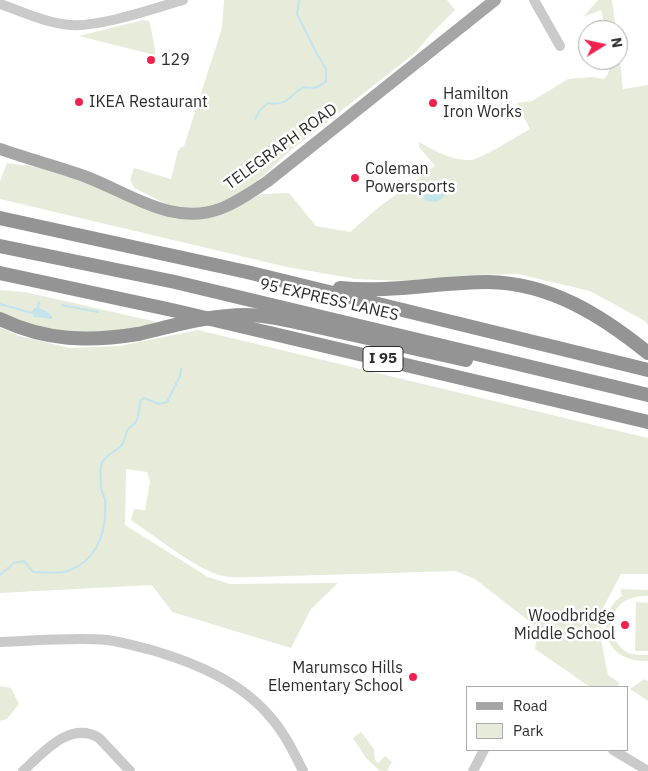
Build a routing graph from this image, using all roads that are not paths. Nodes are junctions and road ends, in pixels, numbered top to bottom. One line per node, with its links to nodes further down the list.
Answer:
1 (183, 0): 4 (street)
2 (495, 0): 6 (main road, TELEGRAPH ROAD)
3 (534, 0): 5 (street)
4 (0, 4)
5 (560, 46)
6 (0, 149)
7 (0, 218): 11 (highway)
8 (0, 246): 16 (highway, 95 EXPRESS LANES)
9 (0, 273): 12 (highway, I 95)
10 (0, 283): 12 (highway)
11 (295, 284): 14 (highway); 15 (highway)
12 (97, 293): 18 (highway, I 95)
13 (0, 319): 16 (highway, bridge)
14 (648, 353)
15 (648, 370)
16 (581, 379): 17 (highway, 95 EXPRESS LANES)
17 (648, 395)
18 (648, 422)
19 (0, 642): 24 (street)
20 (483, 751): 25 (street)
21 (615, 751): 26 (street)
22 (23, 771): 23 (street)
23 (130, 771)
24 (303, 771)
25 (473, 771)
26 (648, 771)

